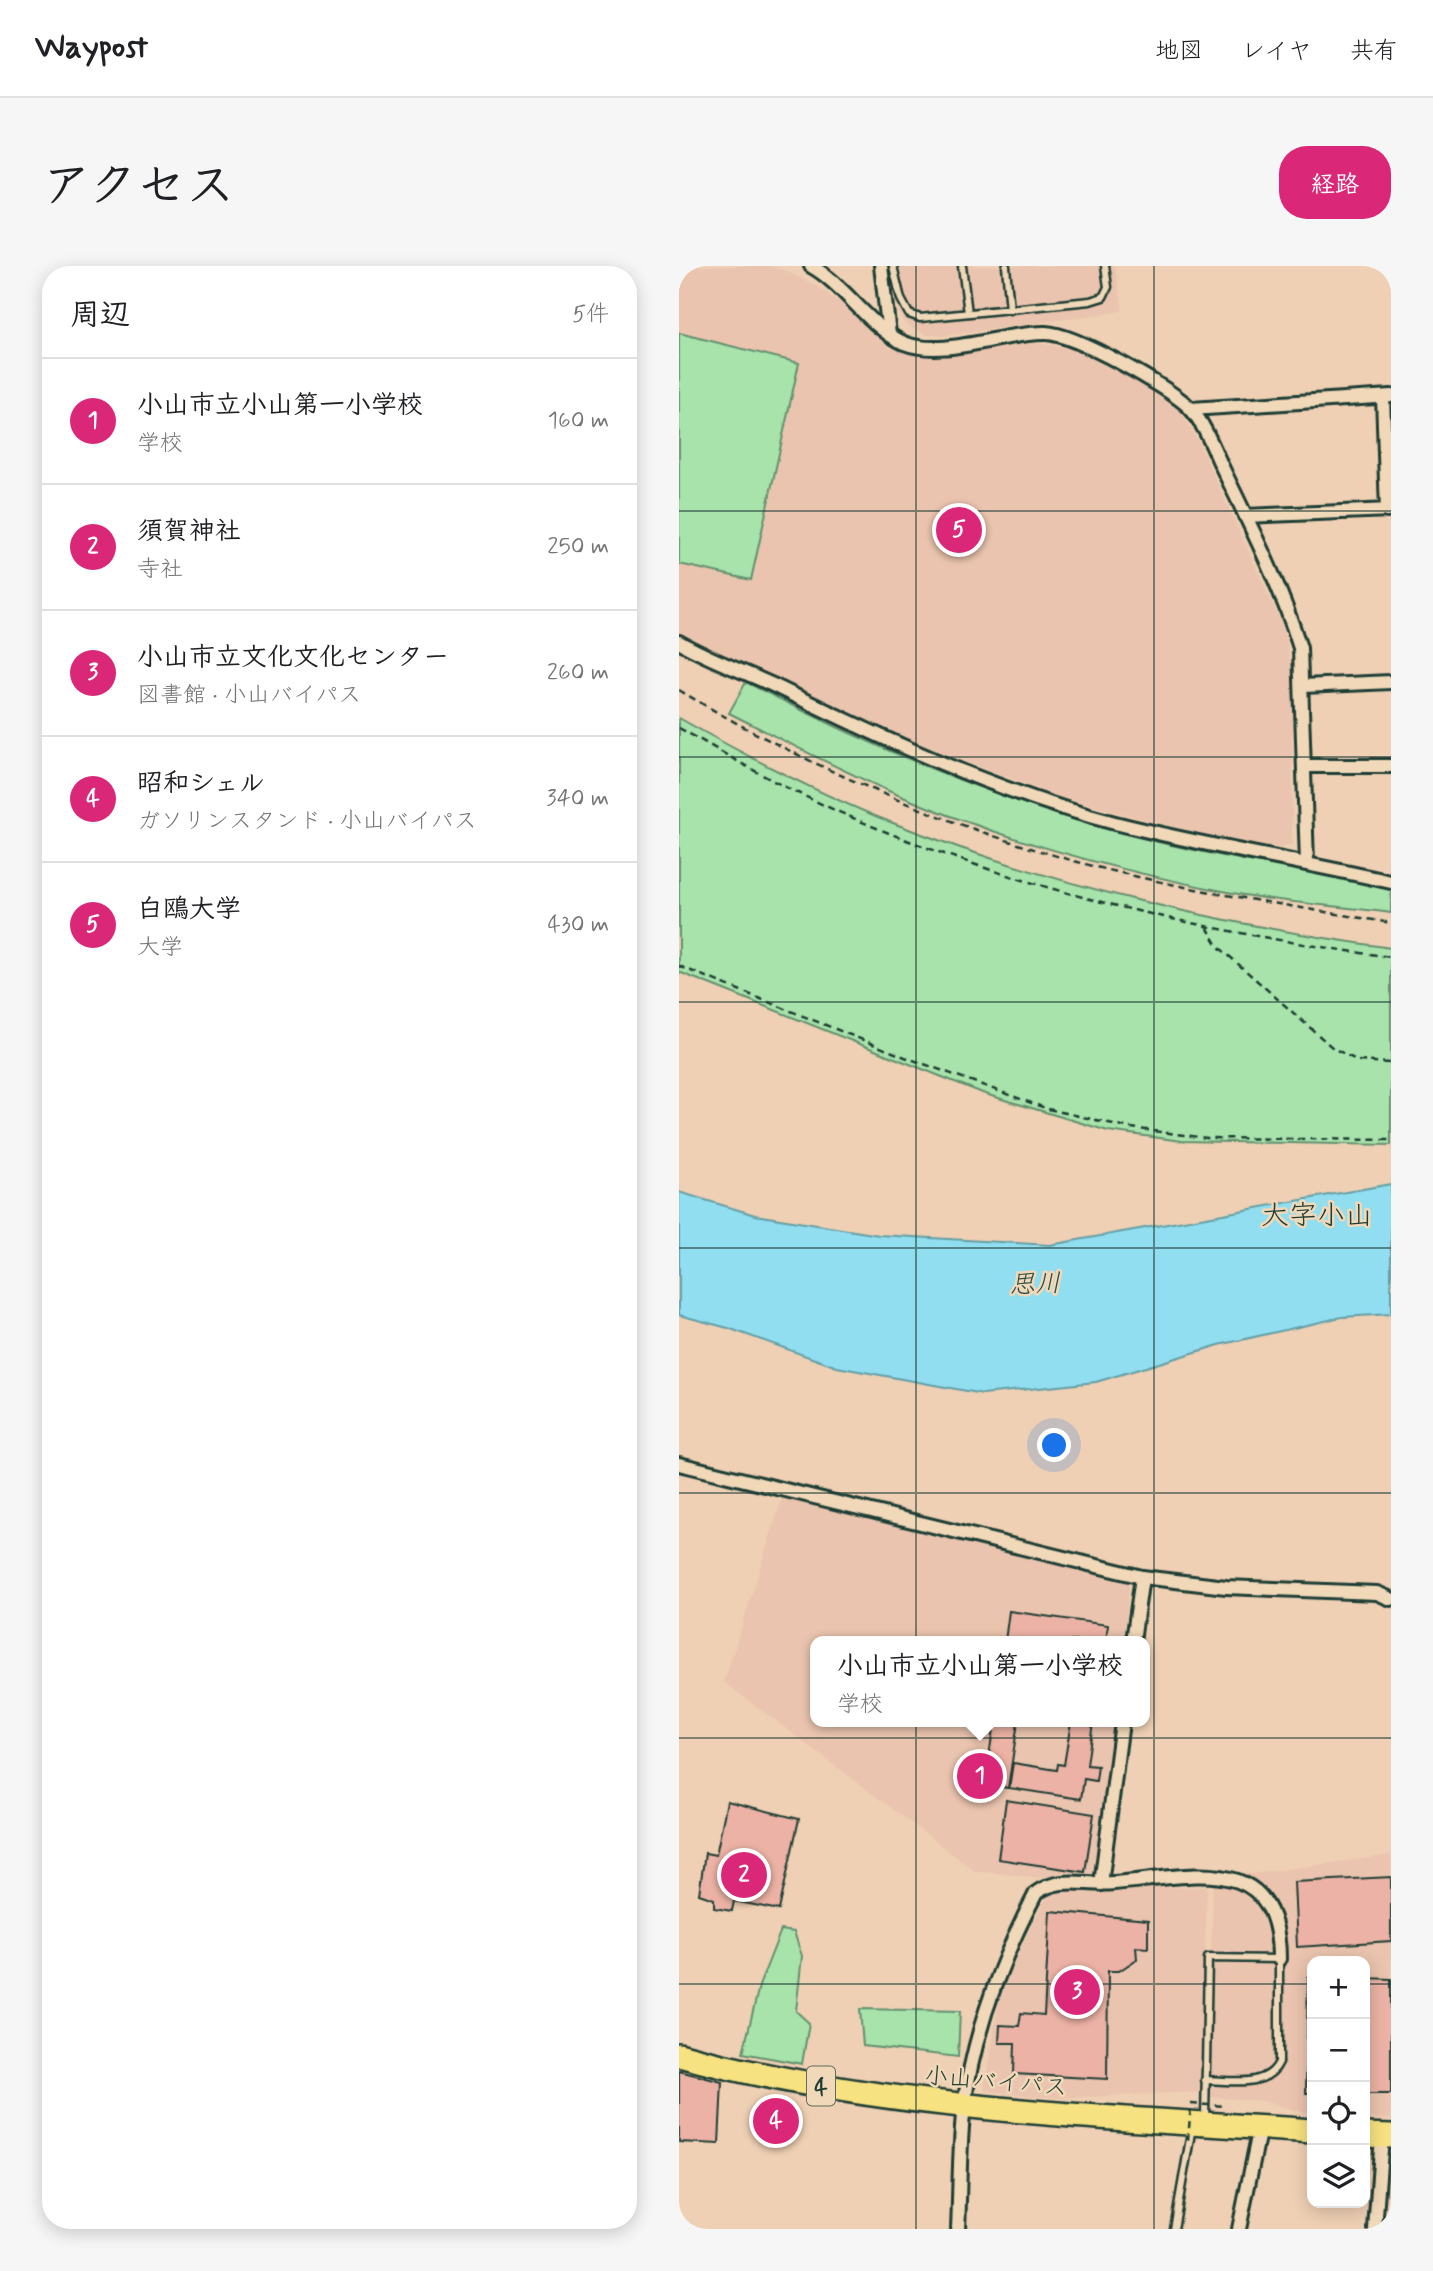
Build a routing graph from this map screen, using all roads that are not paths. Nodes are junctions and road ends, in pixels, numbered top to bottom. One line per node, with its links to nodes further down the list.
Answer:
1 (811, 266): 9 (street)
2 (881, 266): 9 (street)
3 (894, 266): 8 (lane)
4 (962, 266): 8 (lane)
5 (1006, 266): 7 (lane)
6 (1105, 266): 7 (lane)
7 (1010, 310): 8 (lane)
8 (968, 313)
9 (890, 334): 11 (street)
10 (1387, 397): 11 (street); 12 (street)
11 (1191, 409): 13 (street)
12 (1389, 510): 13 (street)
13 (1245, 516): 16 (street)
14 (679, 642): 19 (street)
15 (1391, 682): 16 (street)
16 (1303, 686): 17 (street)
17 (1305, 766): 18 (street); 19 (street)
18 (1391, 766)
19 (1307, 863): 20 (street)
20 (1391, 882)
21 (679, 1464): 22 (street)
22 (1142, 1577): 24 (street); 26 (street)
23 (1391, 1591): 24 (lane)
24 (1377, 1593): 25 (street)
25 (1391, 1599)
26 (1134, 1636)
27 (1121, 1727): 28 (street)
28 (1101, 1884): 29 (street); 32 (street)
29 (1279, 1959): 31 (lane); 31 (lane)
30 (679, 2056): 32 (highway, 小山バイパス / 4)
31 (1205, 2080): 34 (lane)
32 (964, 2106): 34 (highway, 小山バイパス / 4); 37 (street)
33 (1261, 2127): 34 (highway, 小山バイパス / 4); 35 (highway, 小山バイパス / 4); 39 (street)
34 (1195, 2128): 38 (lane)
35 (1307, 2131)
36 (1379, 2136): 40 (street)
37 (958, 2229)
38 (1174, 2229)
39 (1239, 2229)
40 (1375, 2229)

